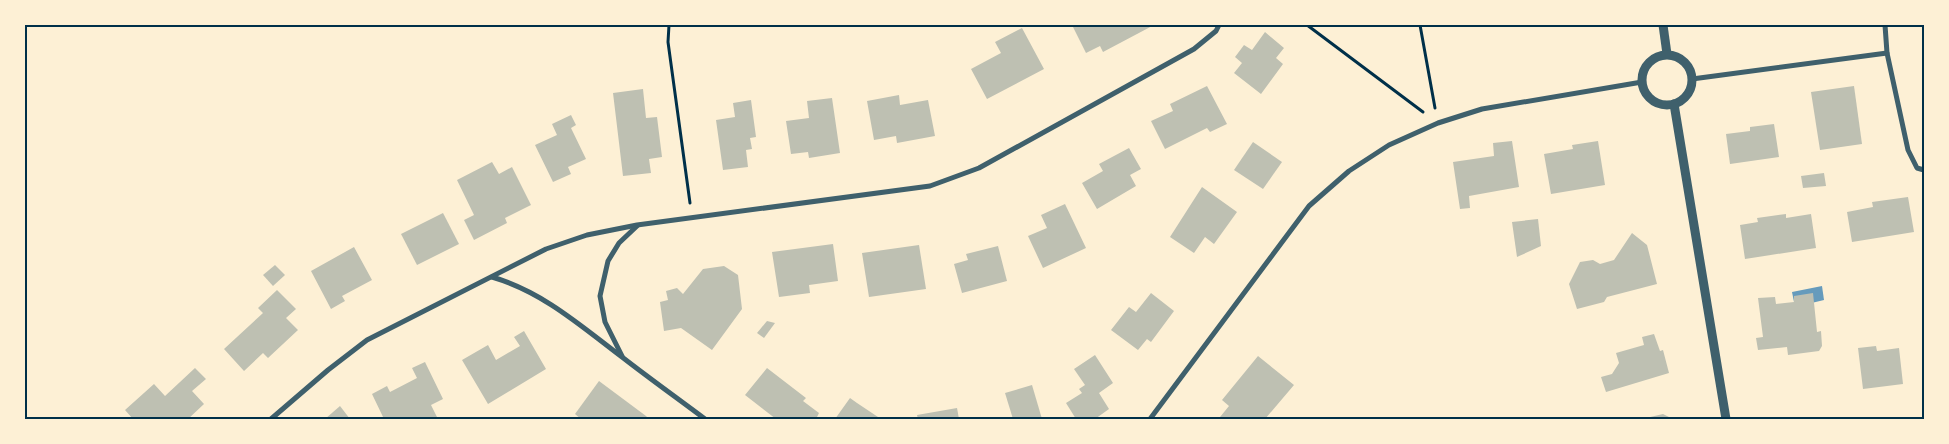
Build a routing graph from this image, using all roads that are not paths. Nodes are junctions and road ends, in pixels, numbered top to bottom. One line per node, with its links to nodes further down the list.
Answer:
1 (1219, 25): 10 (street)
2 (1663, 25): 5 (street)
3 (1884, 25): 4 (street)
4 (1887, 52): 6 (street); 9 (street)
5 (1667, 54): 6 (street); 7 (street)
6 (1692, 79): 8 (street)
7 (1642, 82): 8 (street); 15 (street)
8 (1674, 104): 16 (street)
9 (1924, 170)
10 (637, 225): 11 (street); 12 (street)
11 (492, 277): 12 (street); 13 (street)
12 (623, 358): 14 (street)
13 (272, 419)
14 (705, 419)
15 (1150, 419)
16 (1726, 419)

